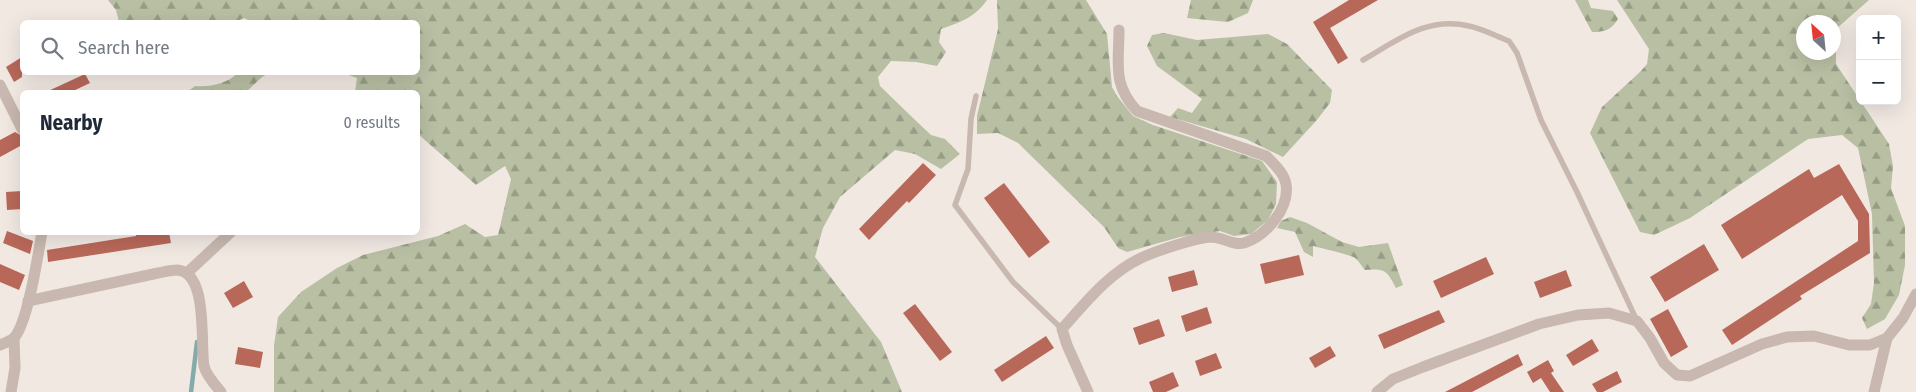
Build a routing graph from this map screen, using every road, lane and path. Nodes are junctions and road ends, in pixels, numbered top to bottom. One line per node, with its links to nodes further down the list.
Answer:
1 (1119, 30): 12 (street)
2 (1363, 60): 11 (lane)
3 (0, 85): 5 (street)
4 (976, 96): 12 (lane)
5 (20, 125)
6 (41, 235): 10 (street)
7 (228, 235): 8 (street)
8 (187, 273): 10 (street); 17 (street)
9 (1916, 294): 14 (street)
10 (28, 301): 13 (street)
11 (1637, 321): 14 (street); 19 (street)
12 (1062, 329): 18 (street)
13 (14, 338): 15 (street); 16 (street)
14 (1887, 338): 20 (street)
15 (0, 345)
16 (11, 392)
17 (221, 392)
18 (1088, 392)
19 (1376, 392)
20 (1874, 392)

